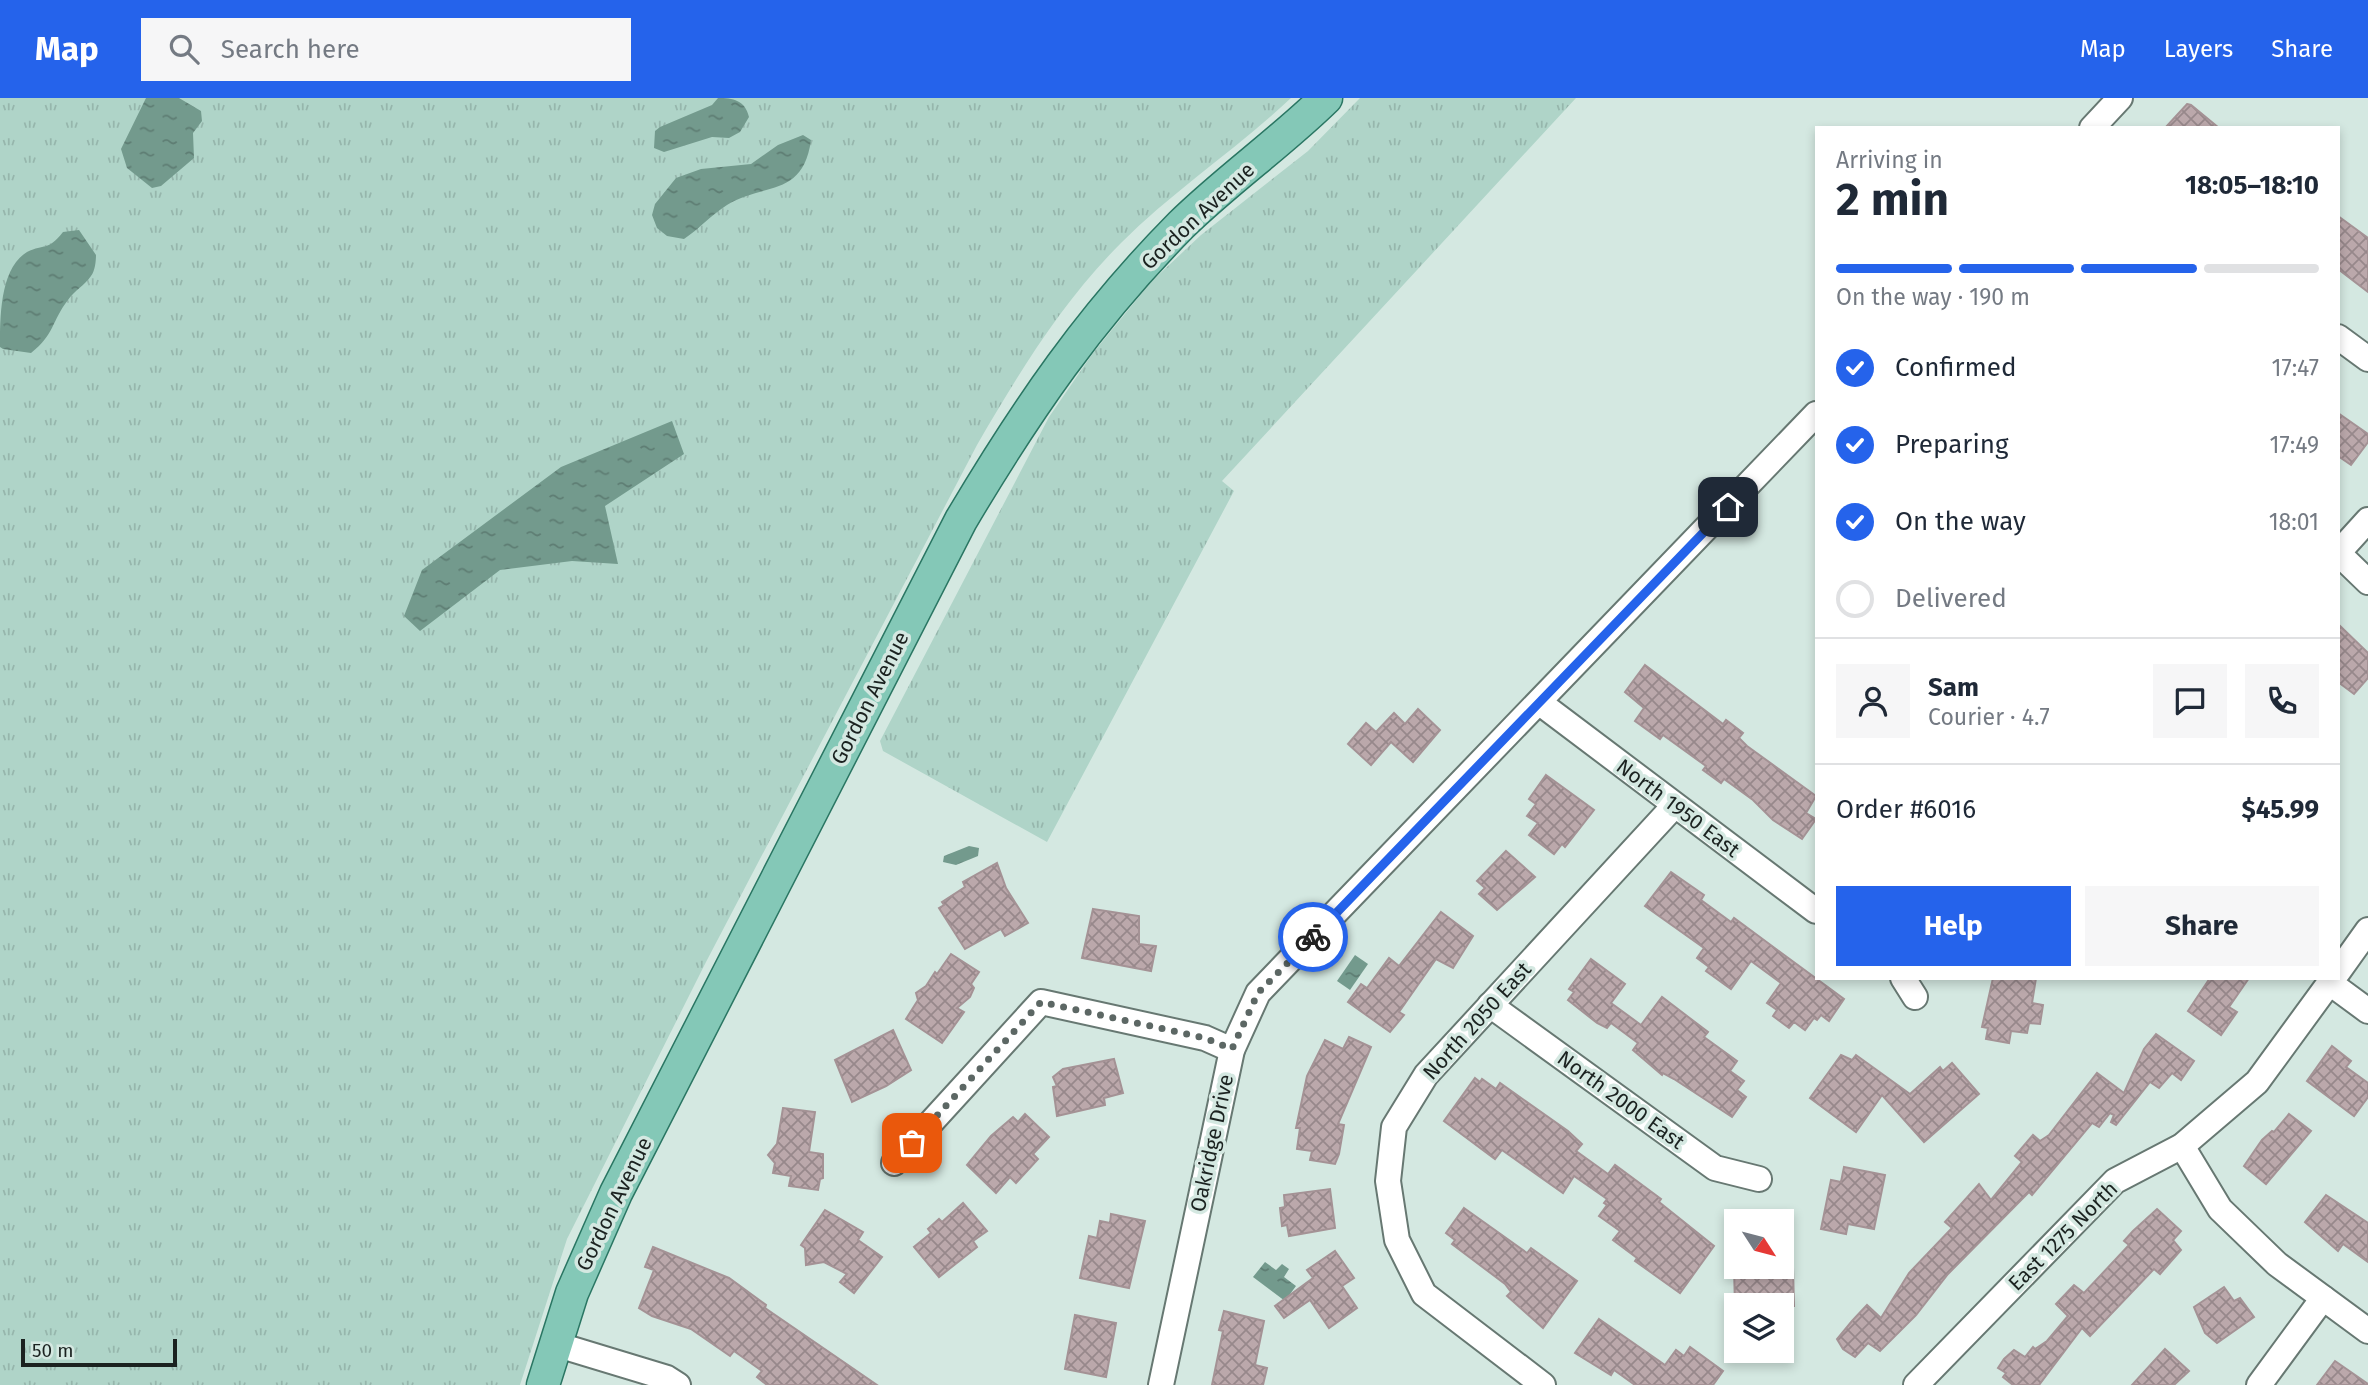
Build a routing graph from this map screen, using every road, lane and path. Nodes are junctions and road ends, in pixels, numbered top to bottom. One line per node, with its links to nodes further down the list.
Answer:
1 (1326, 98): 26 (main road, Gordon Avenue)
2 (2120, 98): 3 (street)
3 (2094, 126)
4 (2340, 338): 5 (street)
5 (2368, 359)
6 (1815, 415): 11 (street, Oakridge Drive)
7 (2368, 520): 8 (street)
8 (2340, 551)
9 (2340, 555): 10 (street)
10 (2368, 582)
11 (1540, 704): 12 (street, North 1950 East); 20 (street, Oakridge Drive)
12 (1674, 806): 13 (street, North 1950 East); 18 (street, North 2050 East)
13 (1815, 910)
14 (2368, 930): 15 (street, East 1275 North)
15 (2340, 970)
16 (2333, 980): 21 (street, East 1275 North)
17 (2336, 980): 19 (street)
18 (1490, 1005): 23 (street, North 2000 East); 30 (street, North 2050 East)
19 (2368, 1011)
20 (1232, 1049): 22 (street); 29 (street, Oakridge Drive)
21 (2182, 1146): 24 (street); 31 (street, East 1275 North)
22 (894, 1163)
23 (1759, 1179)
24 (2323, 1297): 25 (street); 32 (street)
25 (2368, 1331)
26 (555, 1344): 27 (main road, Gordon Avenue); 28 (street)
27 (543, 1385)
28 (678, 1385)
29 (1161, 1385)
30 (1543, 1385)
31 (1916, 1385)
32 (2259, 1385)

